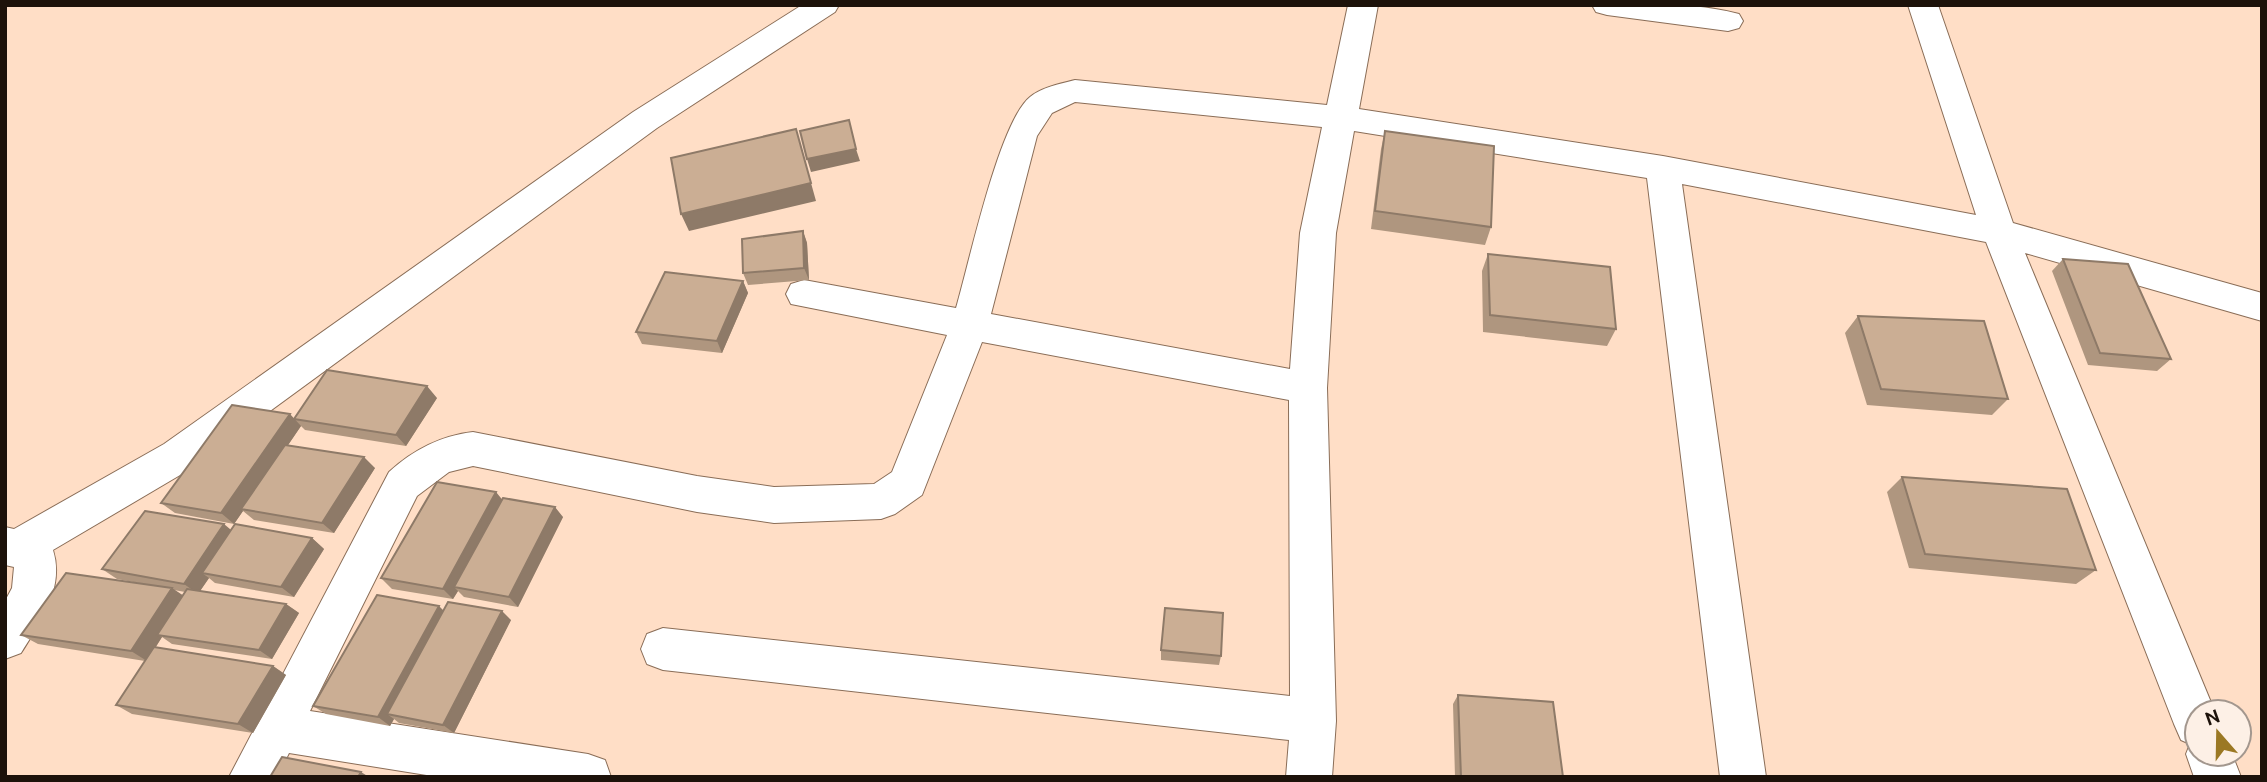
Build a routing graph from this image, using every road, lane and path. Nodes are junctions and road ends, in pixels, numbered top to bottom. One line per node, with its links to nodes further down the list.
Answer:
1 (824, 5): 13 (street)
2 (1363, 5): 6 (street)
3 (1607, 5): 5 (street)
4 (1923, 5): 8 (street)
5 (1728, 21)
6 (1342, 118): 7 (street); 11 (street); 12 (street)
7 (1663, 168): 8 (street); 22 (street)
8 (1999, 233): 10 (street); 16 (street)
9 (804, 294): 11 (street)
10 (2262, 307)
11 (970, 324): 12 (street); 18 (street)
12 (1308, 388): 17 (street)
13 (11, 547): 14 (street)
14 (5, 639)
15 (663, 649): 17 (street)
16 (2187, 698)
17 (1312, 721): 21 (street)
18 (278, 729): 19 (street); 20 (street)
19 (252, 777)
20 (588, 777)
21 (1309, 777)
22 (1743, 777)

